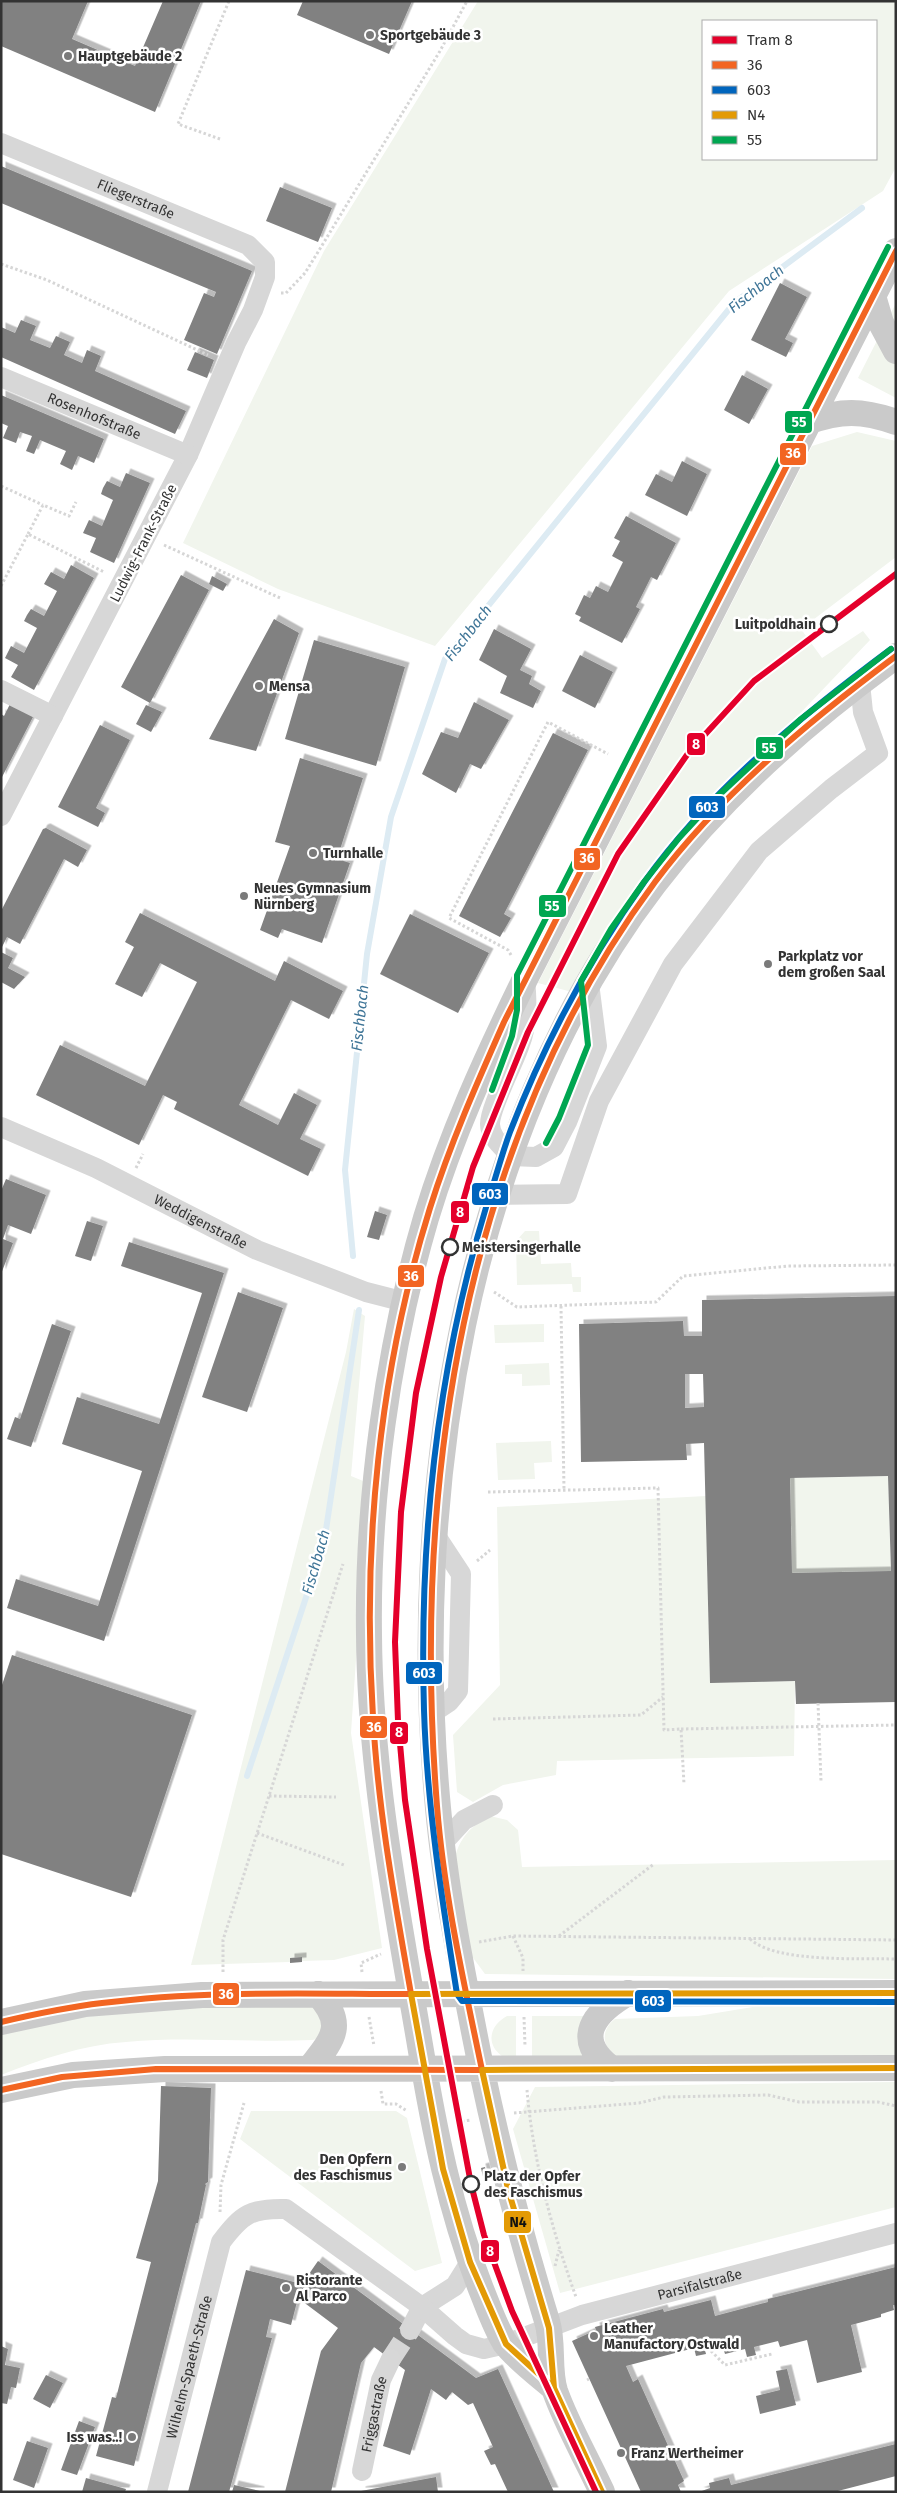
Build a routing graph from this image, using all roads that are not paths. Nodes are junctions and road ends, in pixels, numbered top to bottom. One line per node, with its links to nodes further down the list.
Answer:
1 (1, 143): 3 (street, Fliegerstraße)
2 (896, 251): 4 (main road)
3 (265, 262): 9 (street, Ludwig-Frank-Straße)
4 (873, 296): 5 (main road); 7 (main road)
5 (896, 351)
6 (1, 377): 9 (street, Rosenhofstraße)
7 (807, 422): 8 (main road); 15 (main road)
8 (896, 422)
9 (188, 456): 13 (street, Ludwig-Frank-Straße)
10 (893, 654): 11 (main road)
11 (860, 683): 16 (main road); 19 (street)
12 (1, 690): 13 (street)
13 (53, 716): 14 (street, Ludwig-Frank-Straße)
14 (1, 816)
15 (525, 979): 18 (street); 20 (main road)
16 (589, 982): 18 (main road); 18 (street)
17 (1, 1127): 20 (street, Weddigenstraße)
18 (511, 1156): 19 (main road)
19 (498, 1195): 22 (main road)
20 (405, 1302): 27 (main road)
21 (493, 1806): 22 (street)
22 (442, 1844): 23 (main road)
23 (466, 1993): 24 (main road); 27 (main road); 33 (main road)
24 (628, 1993): 25 (main road); 32 (main road)
25 (896, 1993)
26 (318, 1994): 27 (main road); 28 (main road); 29 (main road)
27 (411, 1994): 31 (main road)
28 (1, 2022)
29 (310, 2068): 31 (main road); 34 (main road)
30 (896, 2068): 32 (main road)
31 (424, 2069): 33 (main road); 36 (main road)
32 (612, 2069): 33 (main road)
33 (482, 2070): 38 (main road)
34 (1, 2090)
35 (896, 2233): 38 (street, Parsifalstraße)
36 (470, 2262): 37 (street); 40 (main road)
37 (422, 2307): 39 (street); 40 (street); 44 (street, Wilhelm-Spaeth-Straße)
38 (549, 2328): 40 (street, Parsifalstraße); 42 (main road)
39 (410, 2330)
40 (506, 2344): 42 (main road)
41 (391, 2359): 43 (street, Friggastraße)
42 (554, 2388): 45 (main road)
43 (362, 2471)
44 (157, 2492)
45 (602, 2492)

